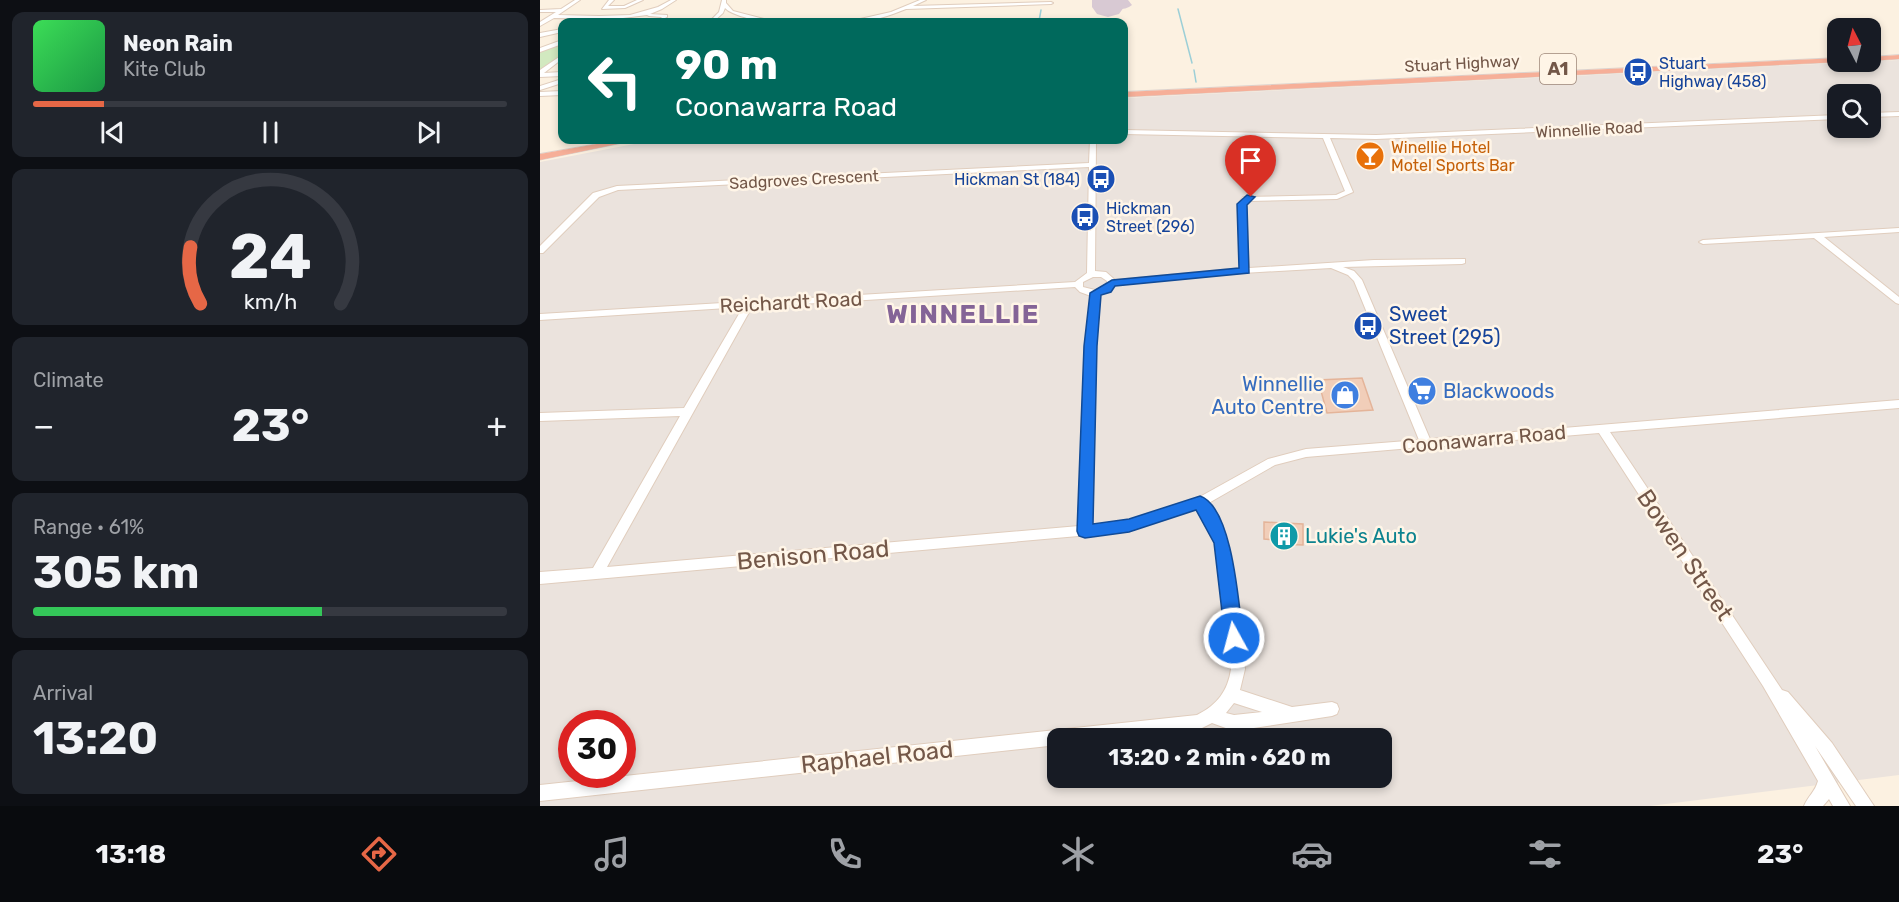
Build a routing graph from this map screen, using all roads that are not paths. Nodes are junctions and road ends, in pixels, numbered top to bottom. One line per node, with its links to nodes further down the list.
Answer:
1 (578, 0): 10 (street)
2 (612, 0): 9 (street)
3 (641, 0): 9 (street)
4 (674, 0): 14 (street)
5 (924, 0): 8 (street)
6 (725, 1): 12 (street); 15 (street)
7 (1052, 3): 8 (street)
8 (907, 8): 22 (street)
9 (615, 9): 17 (street)
10 (562, 10): 11 (street); 13 (street)
11 (540, 11)
12 (738, 14): 15 (street); 21 (street)
13 (552, 16): 16 (street); 23 (street)
14 (629, 16): 18 (street); 19 (street); 20 (street)
15 (717, 17)
16 (583, 18)
17 (601, 18)
18 (609, 18)
19 (626, 18)
20 (663, 18)
21 (756, 18)
22 (871, 18)
23 (540, 24)
24 (558, 32): 25 (street)
25 (540, 35)
26 (558, 43): 27 (street)
27 (540, 50)
28 (1899, 55): 29 (highway)
29 (1881, 56)
30 (1827, 59): 38 (highway, Stuart Highway / A1)
31 (558, 60): 32 (street)
32 (540, 74): 33 (street)
33 (558, 74)
34 (558, 82): 35 (street)
35 (540, 88)
36 (540, 93): 37 (street)
37 (558, 93)
38 (1128, 94)
39 (1899, 115): 40 (street)
40 (1881, 116)
41 (1827, 119): 43 (street, Winnellie Road)
42 (1128, 134): 43 (street, Winnellie Road)
43 (1327, 139): 56 (street)
44 (585, 144): 47 (highway)
45 (610, 144): 48 (highway)
46 (1093, 144): 49 (street)
47 (540, 152)
48 (540, 157)
49 (1093, 165): 53 (street, Sadgroves Crescent); 57 (street)
50 (1899, 230): 51 (street)
51 (1816, 235): 52 (street); 61 (street)
52 (1703, 242)
53 (540, 252)
54 (1462, 261): 55 (street)
55 (1329, 266): 56 (street); 68 (street)
56 (1245, 271): 58 (street)
57 (1091, 274): 58 (street); 59 (street)
58 (1112, 283): 60 (street)
59 (1078, 284): 60 (street); 62 (street, Reichardt Road)
60 (1096, 293): 70 (street)
61 (1899, 301)
62 (749, 304): 63 (street, Reichardt Road); 65 (street)
63 (540, 317)
64 (1899, 404): 67 (street, Coonawarra Road)
65 (687, 412): 66 (street); 71 (street)
66 (540, 417)
67 (1602, 429): 68 (street, Coonawarra Road); 73 (street, Bowen Street)
68 (1427, 445): 69 (street, Coonawarra Road)
69 (1200, 502): 70 (street, Coonawarra Road); 74 (street)
70 (1085, 531): 71 (street, Benison Road)
71 (596, 574): 72 (street, Benison Road)
72 (540, 578)
73 (1768, 681): 78 (street, Bowen Street); 82 (street, Bowen Street)
74 (1232, 695): 76 (street); 77 (street)
75 (1332, 709): 76 (street)
76 (1290, 714): 77 (street)
77 (1212, 716): 79 (street, Raphael Road)
78 (1826, 782): 80 (street); 81 (street, Bowen Street)
79 (540, 793)
80 (1812, 806)
81 (1842, 806)
82 (1866, 806)

